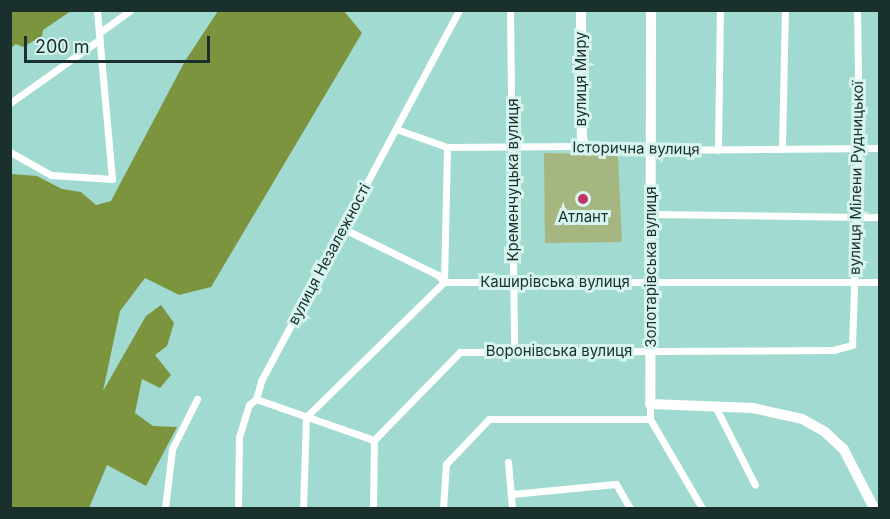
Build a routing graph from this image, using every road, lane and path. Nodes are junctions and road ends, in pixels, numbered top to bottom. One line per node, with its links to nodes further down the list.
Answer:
1 (97, 10): 10 (street)
2 (131, 10): 10 (street)
3 (459, 10): 12 (street, вулиця Незалежності)
4 (510, 10): 15 (street, Кременчуцька вулиця)
5 (581, 10): 13 (main road, вулиця Миру)
6 (651, 10): 19 (main road, Золотарівська вулиця)
7 (720, 10): 20 (street)
8 (785, 10): 18 (street)
9 (857, 10): 16 (street, вулиця Мілени Рудницької)
10 (100, 36): 11 (street); 21 (street)
11 (10, 103)
12 (396, 129): 14 (street, Історична вулиця); 25 (street, вулиця Незалежності)
13 (585, 146): 15 (street, Історична вулиця); 19 (main road, Історична вулиця)
14 (447, 147): 15 (street, Історична вулиця); 27 (street)
15 (513, 148): 26 (street, Кременчуцька вулиця)
16 (858, 148): 17 (street, Історична вулиця); 18 (street, Історична вулиця); 23 (street, вулиця Мілени Рудницької)
17 (879, 148)
18 (782, 149): 20 (street, Історична вулиця)
19 (651, 150): 20 (street, Історична вулиця); 22 (main road, Золотарівська вулиця)
20 (718, 150)
21 (10, 152)
22 (651, 214): 23 (street); 28 (main road, Золотарівська вулиця)
23 (855, 217): 24 (street); 29 (street, вулиця Мілени Рудницької)
24 (879, 217)
25 (342, 228): 27 (street); 35 (street, вулиця Незалежності)
26 (513, 281): 27 (street, Каширівська вулиця); 28 (street, Каширівська вулиця); 32 (street, Кременчуцька вулиця)
27 (444, 282): 38 (street)
28 (651, 282): 29 (street, Каширівська вулиця); 33 (main road, Золотарівська вулиця)
29 (854, 282): 30 (street, Каширівська вулиця); 31 (street, вулиця Мілени Рудницької)
30 (879, 282)
31 (852, 345): 33 (street, Воронівська вулиця)
32 (514, 349): 33 (street, Воронівська вулиця); 40 (street, Воронівська вулиця)
33 (651, 352): 36 (main road, Золотарівська вулиця)
34 (196, 399): 44 (street)
35 (256, 399): 38 (street); 45 (street, вулиця Незалежності)
36 (650, 404): 37 (main road); 39 (street, Золотарівська вулиця)
37 (716, 408): 42 (street); 52 (main road)
38 (306, 417): 40 (street); 46 (street)
39 (650, 419): 48 (street); 51 (street)
40 (374, 441): 47 (street)
41 (508, 462): 43 (street)
42 (755, 486)
43 (512, 494): 49 (street); 50 (street)
44 (165, 508)
45 (238, 508)
46 (303, 508)
47 (373, 508)
48 (443, 508)
49 (512, 508)
50 (630, 508)
51 (702, 508)
52 (874, 508)

